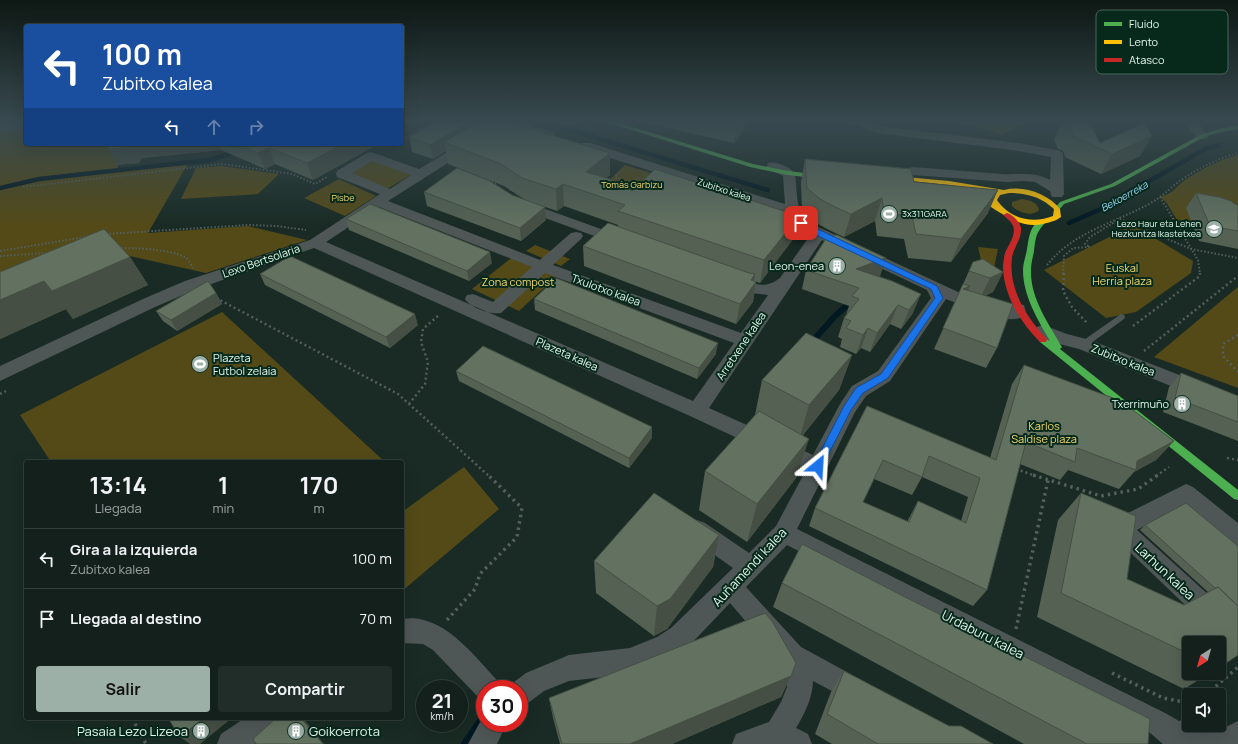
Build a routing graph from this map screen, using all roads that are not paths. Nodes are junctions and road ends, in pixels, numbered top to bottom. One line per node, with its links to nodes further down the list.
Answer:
1 (450, 156): 7 (street, Lexo Bertsolaria)
2 (616, 156): 23 (street, Zubitxo kalea)
3 (719, 156): 6 (main road)
4 (1057, 156): 17 (street)
5 (1166, 156): 14 (main road)
6 (733, 160): 8 (main road); 12 (main road)
7 (435, 165): 9 (street); 13 (street, Lexo Bertsolaria)
8 (773, 166): 11 (main road); 12 (street)
9 (451, 171)
10 (913, 171): 17 (street)
11 (836, 172)
12 (788, 173): 15 (main road); 23 (street)
13 (420, 174): 19 (street, Lexo Bertsolaria); 19 (street, Txulotxo kalea)
14 (1126, 178): 17 (main road); 22 (main road)
15 (844, 179)
16 (1003, 192): 18 (main road); 21 (main road); 21 (main road)
17 (1056, 192): 18 (main road)
18 (1031, 193): 22 (main road)
19 (385, 198): 28 (street, Lexo Bertsolaria); 30 (street, Txulotxo kalea)
20 (514, 199): 29 (street)
21 (998, 208): 24 (main road)
22 (1057, 209): 25 (main road)
23 (792, 211): 26 (street, Zubitxo kalea)
24 (1007, 215): 25 (main road); 35 (main road)
25 (1041, 223): 37 (main road)
26 (819, 233): 32 (street, Arretxene kalea); 33 (street, Zubitxo kalea)
27 (576, 236): 30 (street)
28 (321, 239): 34 (street, Plazeta kalea); 41 (street, Lexo Bertsolaria)
29 (635, 246)
30 (543, 266): 34 (street); 38 (street, Txulotxo kalea)
31 (715, 275): 32 (street)
32 (785, 282): 38 (street, Arretxene kalea)
33 (934, 288): 35 (street, Zubitxo kalea); 44 (street, Auñamendi kalea)
34 (453, 304): 43 (street, Plazeta kalea)
35 (1017, 306): 37 (street, Zubitxo kalea); 40 (main road)
36 (1121, 317): 39 (lane)
37 (1052, 336): 39 (street, Zubitxo kalea); 40 (main road)
38 (745, 341): 43 (street, Arretxene kalea)
39 (1088, 342): 42 (street, Zubitxo kalea)
40 (1066, 360): 45 (main road)
41 (0, 374)
42 (1238, 406)
43 (697, 411): 44 (street, Plazeta kalea)
44 (818, 466): 47 (street, Auñamendi kalea)
45 (1238, 496)
46 (678, 517): 49 (street)
47 (784, 533): 49 (street, Auñamendi kalea); 61 (street, Urdaburu kalea)
48 (1238, 536): 51 (street, Larhun kalea)
49 (750, 567): 50 (street, Auñamendi kalea)
50 (731, 587): 53 (street); 55 (street, Auñamendi kalea)
51 (1228, 630)
52 (404, 631): 54 (street)
53 (792, 656): 56 (street); 60 (street)
54 (479, 680)
55 (528, 687)
56 (881, 704)
57 (265, 720): 62 (street)
58 (489, 732): 63 (street)
59 (1238, 735): 65 (street)
60 (788, 738): 64 (street)
61 (1178, 743): 65 (street)
62 (232, 744)
63 (482, 744)
64 (746, 744)
65 (1221, 744)

